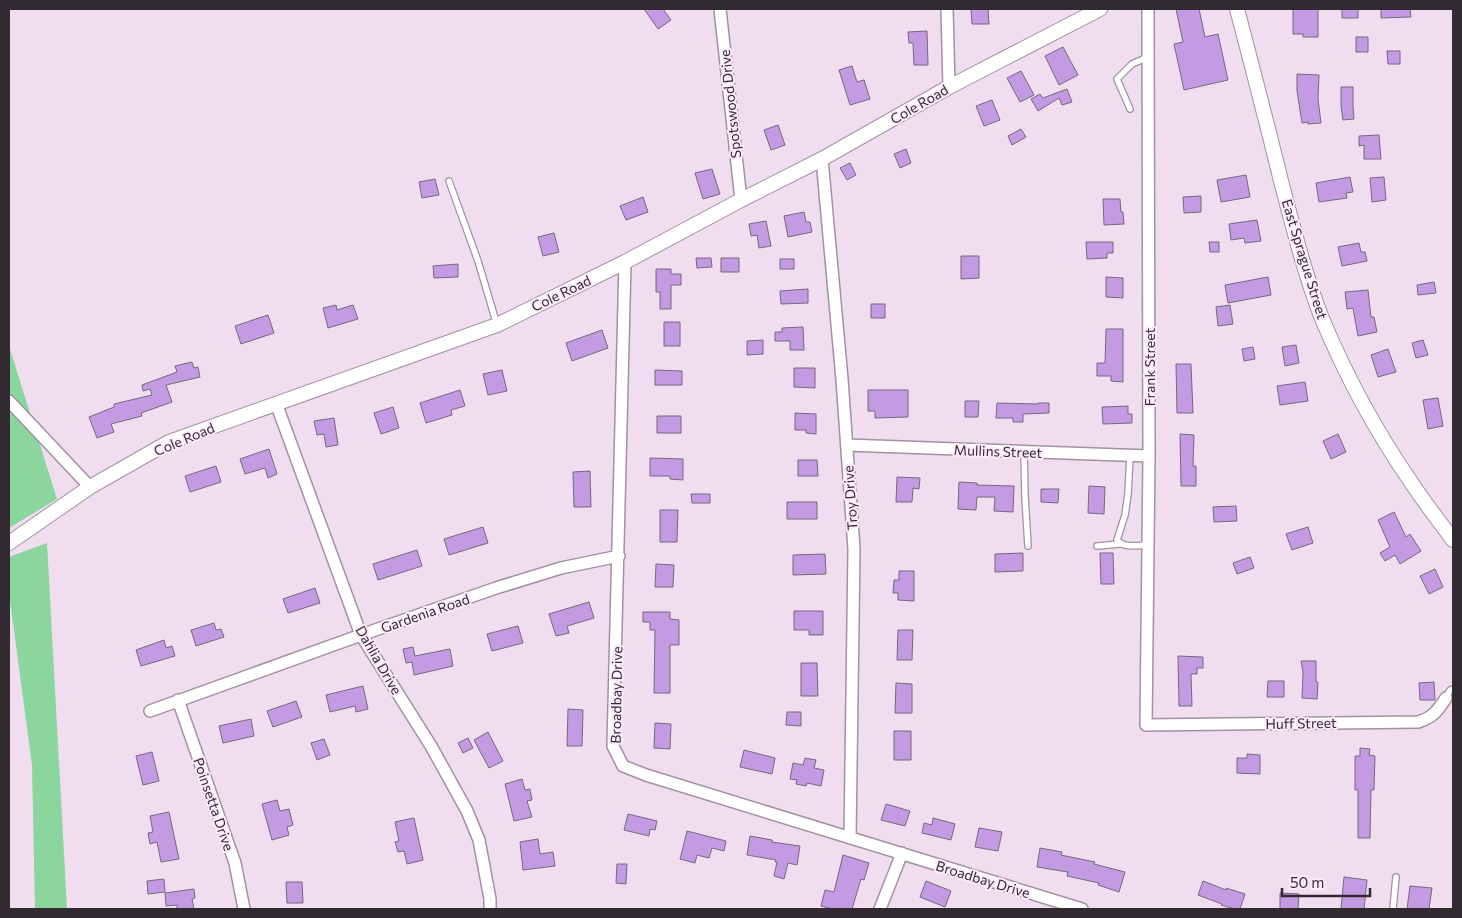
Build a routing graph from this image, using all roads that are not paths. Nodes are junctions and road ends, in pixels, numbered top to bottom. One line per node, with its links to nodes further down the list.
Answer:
1 (720, 9): 11 (street, Spotswood Drive)
2 (947, 9): 7 (street)
3 (1100, 9): 7 (street, Cole Road)
4 (1148, 9): 6 (street, Frank Street)
5 (1237, 9): 21 (street, East Sprague Street)
6 (1148, 57): 8 (lane); 19 (street, Frank Street)
7 (949, 87): 9 (street, Cole Road)
8 (1130, 109)
9 (822, 160): 11 (street, Cole Road); 16 (street, Troy Drive)
10 (449, 181): 13 (lane)
11 (740, 200): 12 (street, Cole Road)
12 (625, 262): 13 (street, Cole Road); 27 (street, Broadbay Drive)
13 (497, 325): 15 (street, Cole Road)
14 (9, 401): 20 (street)
15 (276, 403): 20 (street, Cole Road); 28 (street, Dahlia Drive)
16 (847, 446): 17 (street, Mullins Street); 33 (street, Troy Drive)
17 (1024, 452): 18 (street, Mullins Street); 25 (lane)
18 (1130, 456): 19 (street, Mullins Street); 23 (lane)
19 (1149, 456): 24 (street, Frank Street)
20 (90, 488): 22 (street, Cole Road)
21 (1453, 540)
22 (9, 543)
23 (1120, 544): 24 (lane); 26 (lane)
24 (1148, 545): 32 (street, Frank Street)
25 (1028, 546)
26 (1098, 546)
27 (619, 556): 28 (street, Gardenia Road); 33 (street, Broadbay Drive)
28 (361, 635): 30 (street, Gardenia Road); 37 (street, Dahlia Drive)
29 (1450, 694): 32 (street, Huff Street)
30 (178, 700): 31 (street, Gardenia Road); 36 (street, Poinsetta Drive)
31 (150, 711)
32 (1146, 725)
33 (850, 838): 34 (street, Broadbay Drive)
34 (902, 853): 38 (street); 39 (street, Broadbay Drive)
35 (1396, 877): 40 (lane)
36 (244, 909)
37 (490, 909)
38 (880, 909)
39 (1077, 909)
40 (1393, 909)

